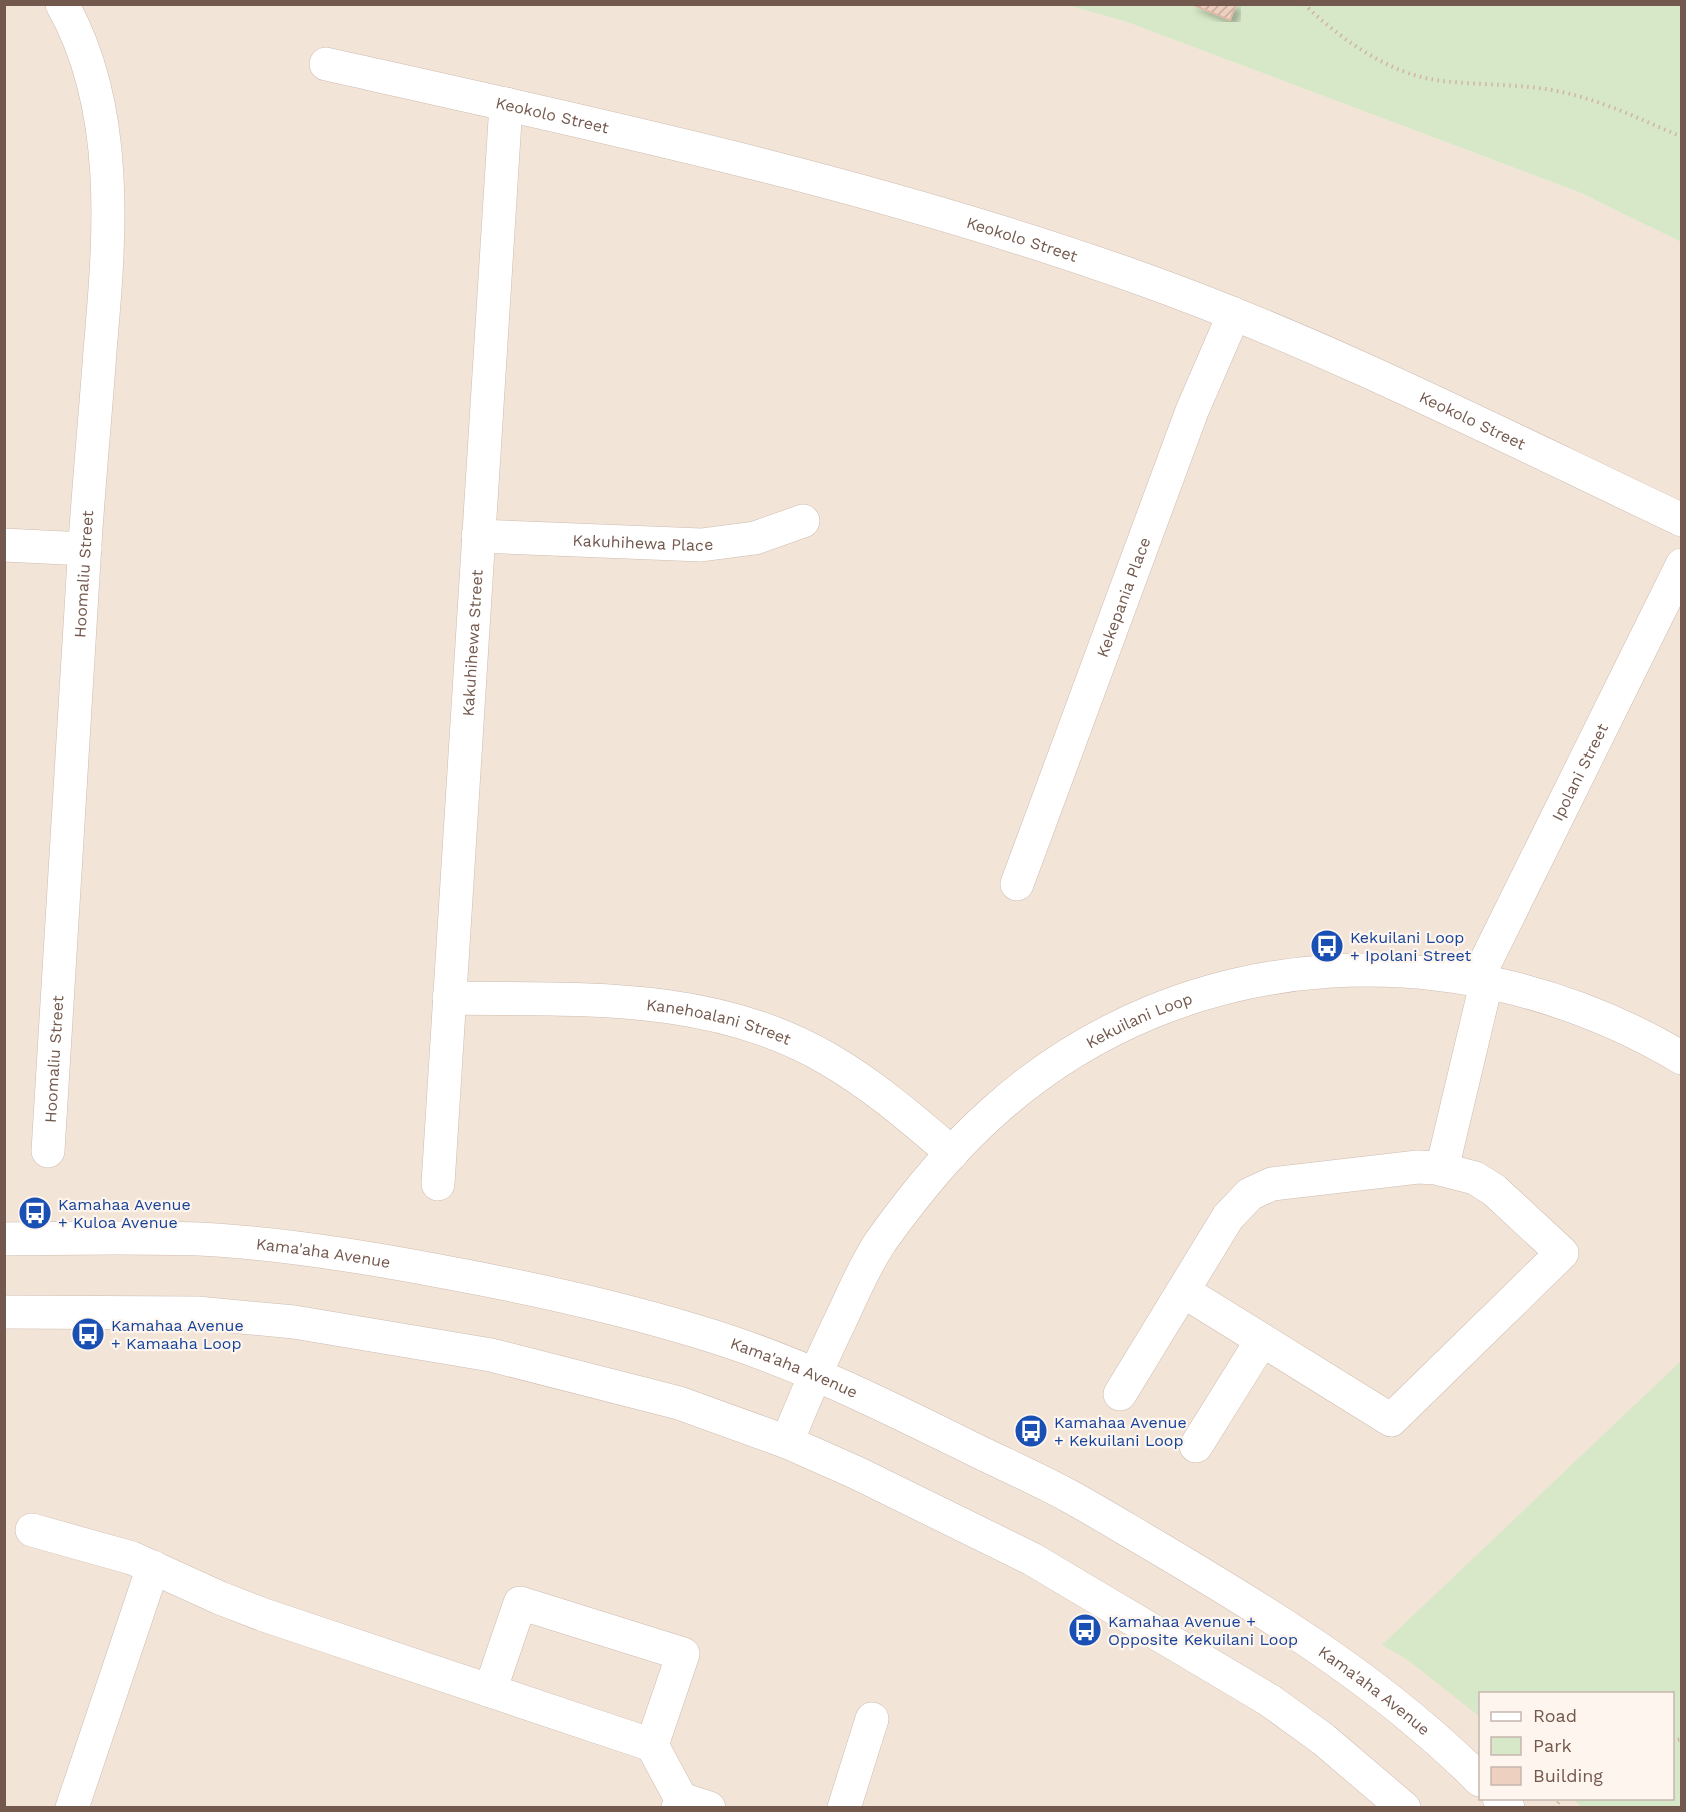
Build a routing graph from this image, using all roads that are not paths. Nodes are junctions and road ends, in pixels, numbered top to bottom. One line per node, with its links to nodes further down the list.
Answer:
1 (62, 4): 9 (street, Hoomaliu Street)
2 (326, 64): 3 (street, Keokolo Street)
3 (506, 104): 4 (street, Keokolo Street); 7 (street, Kakuhihewa Street)
4 (1234, 314): 5 (street, Keokolo Street); 11 (street, Kekepania Place)
5 (1682, 520)
6 (803, 521): 7 (street, Kakuhihewa Place)
7 (478, 536): 13 (street, Kakuhihewa Street)
8 (4, 544): 9 (street)
9 (84, 549): 15 (street, Hoomaliu Street)
10 (1682, 565): 12 (street, Ipolani Street)
11 (1017, 884)
12 (1482, 980): 14 (street, Kekuilani Loop); 16 (street, Kekuilani Loop); 17 (street, Ipolani Street)
13 (449, 998): 16 (street, Kanehoalani Street); 18 (street, Kakuhihewa Street)
14 (1682, 1058)
15 (48, 1151)
16 (952, 1153): 23 (street, Kekuilani Loop)
17 (1442, 1169): 20 (street); 22 (street)
18 (438, 1184)
19 (4, 1239): 23 (street, Kama'aha Avenue)
20 (1183, 1292): 22 (street); 24 (street)
21 (4, 1312): 25 (street)
22 (1262, 1340): 26 (street)
23 (815, 1374): 25 (street, Kekuilani Loop); 32 (street, Kama'aha Avenue)
24 (1120, 1394)
25 (787, 1442): 36 (street)
26 (1196, 1446)
27 (32, 1530): 28 (street)
28 (153, 1567): 29 (street); 34 (street)
29 (490, 1691): 31 (street); 31 (street)
30 (872, 1719): 35 (street)
31 (652, 1745): 33 (street)
32 (1479, 1779)
33 (689, 1805)
34 (72, 1808)
35 (844, 1808)
36 (1404, 1808)

